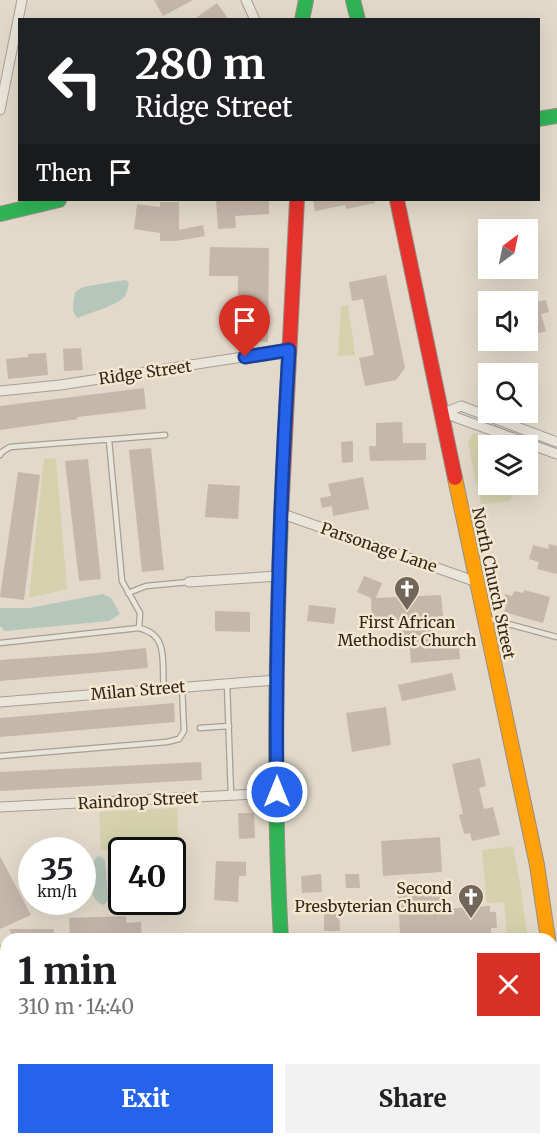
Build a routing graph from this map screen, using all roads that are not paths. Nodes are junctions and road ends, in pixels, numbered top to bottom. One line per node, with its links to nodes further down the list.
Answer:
1 (22, 0): 5 (street)
2 (246, 0): 6 (street)
3 (306, 0): 7 (street)
4 (353, 0): 8 (street)
5 (18, 18)
6 (254, 18)
7 (302, 18)
8 (358, 18)
9 (18, 20): 10 (street)
10 (0, 110)
11 (557, 116): 12 (street)
12 (540, 120)
13 (55, 201): 16 (street)
14 (297, 201): 17 (street)
15 (398, 201): 19 (street, North Church Street)
16 (0, 214)
17 (289, 350): 18 (street, Ridge Street); 25 (street)
18 (0, 391)
19 (444, 413): 22 (street); 23 (street); 28 (street, North Church Street)
20 (165, 435): 21 (lane)
21 (109, 440): 24 (lane); 29 (lane)
22 (557, 442)
23 (557, 454)
24 (0, 456)
25 (280, 513): 26 (street); 28 (street, Parsonage Lane)
26 (278, 576): 27 (street); 34 (street)
27 (189, 582): 29 (lane)
28 (477, 582): 30 (street, North Church Street)
29 (128, 593): 31 (lane)
30 (484, 617): 32 (lane); 46 (street, North Church Street)
31 (139, 628): 33 (lane); 37 (lane)
32 (557, 637)
33 (0, 643)
34 (276, 680): 35 (street, Milan Street); 42 (street)
35 (227, 684): 36 (street, Milan Street); 39 (lane)
36 (182, 687): 37 (street, Milan Street); 41 (lane)
37 (164, 688): 38 (street, Milan Street)
38 (0, 702)
39 (229, 726): 40 (lane); 43 (lane)
40 (200, 728)
41 (0, 756)
42 (277, 792): 43 (street, Raindrop Street); 45 (street)
43 (231, 795): 44 (street, Raindrop Street)
44 (0, 807)
45 (281, 933)
46 (547, 933)

